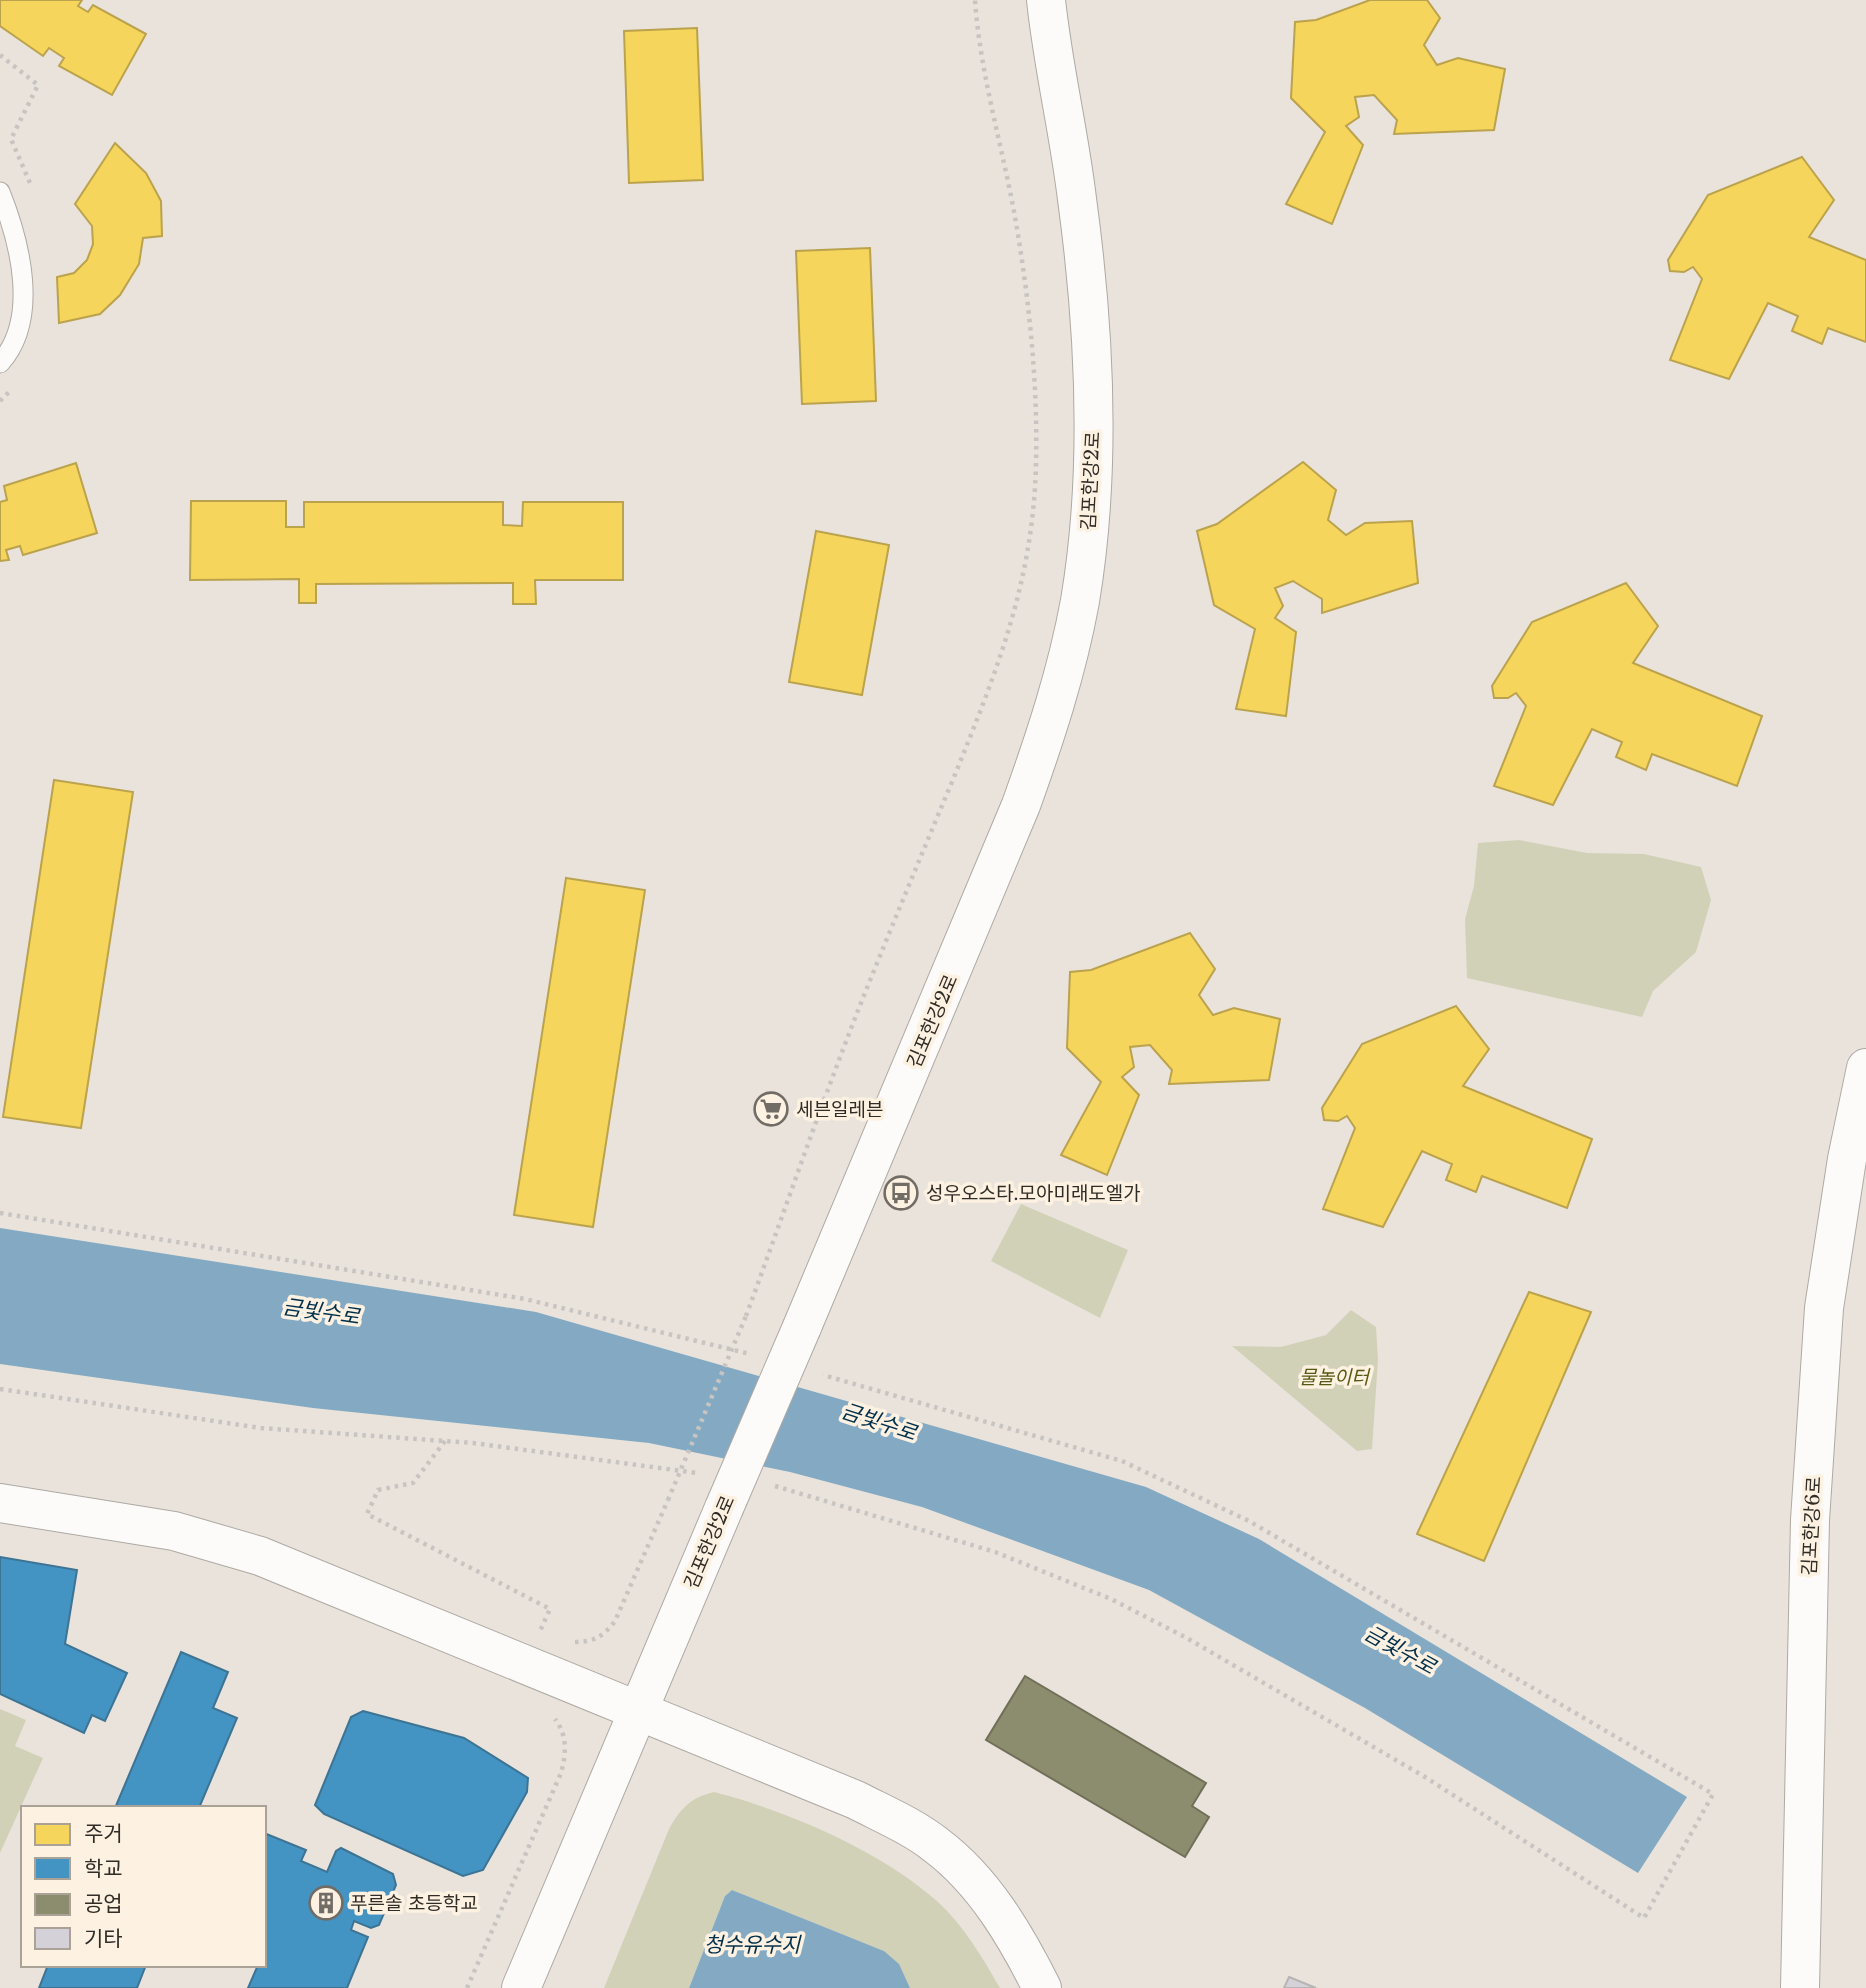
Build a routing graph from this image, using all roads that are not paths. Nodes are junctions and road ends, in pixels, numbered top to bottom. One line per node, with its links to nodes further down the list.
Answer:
1 (1046, 0): 6 (street, 김포한강2로, bridge)
2 (0, 192): 3 (lane)
3 (0, 363)
4 (1866, 1068): 9 (street, 김포한강6로)
5 (0, 1503): 6 (street)
6 (636, 1712): 7 (street, 김포한강2로); 8 (street)
7 (521, 1988)
8 (1042, 1988)
9 (1800, 1988)

